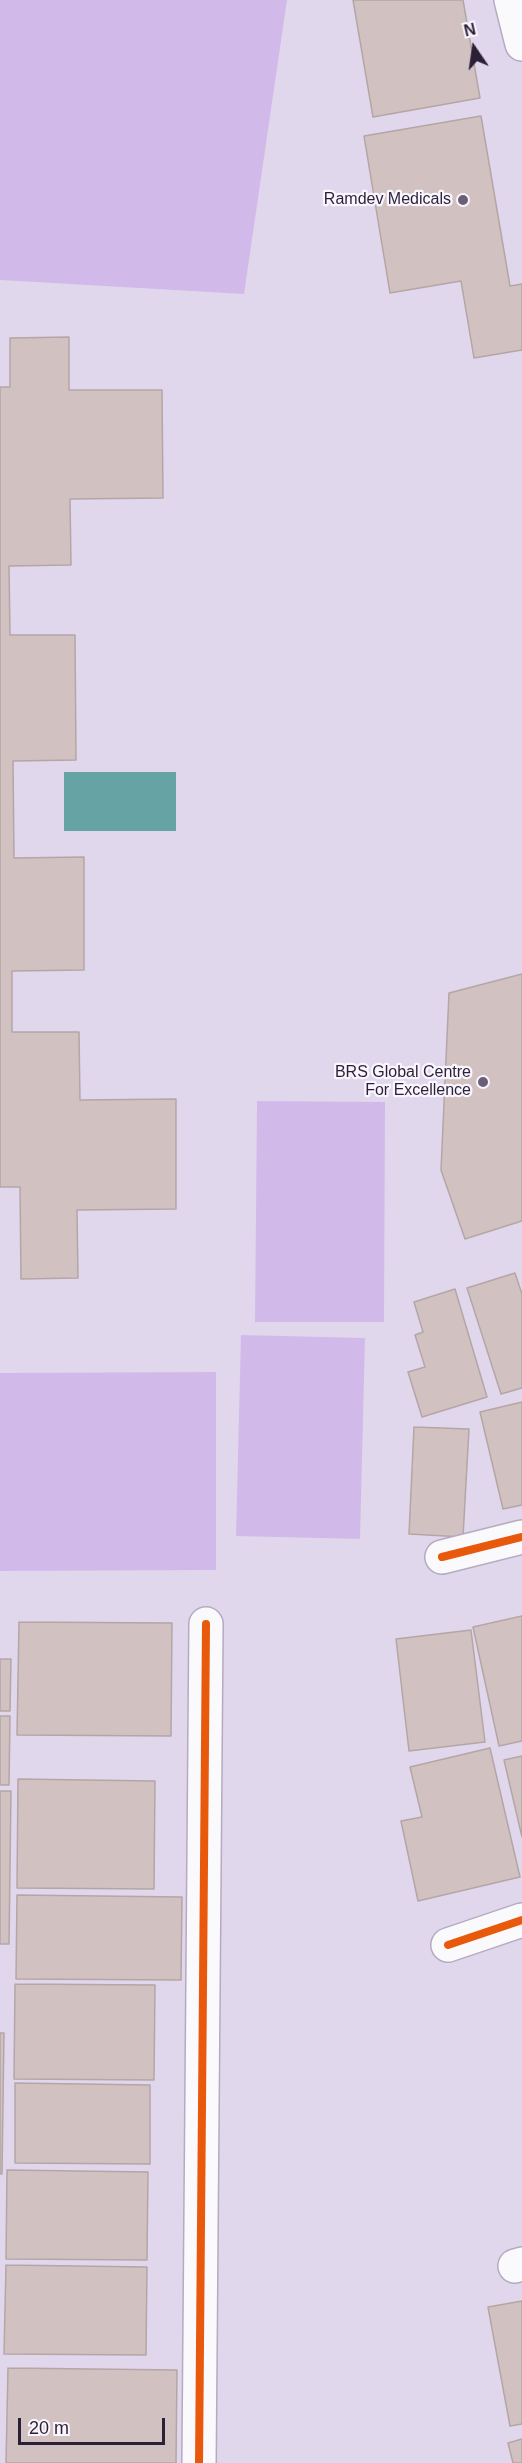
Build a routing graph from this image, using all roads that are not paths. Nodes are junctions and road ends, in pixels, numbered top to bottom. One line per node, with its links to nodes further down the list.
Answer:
1 (511, 0): 2 (street)
2 (522, 44)
3 (522, 1537): 4 (street)
4 (442, 1557)
5 (206, 1624): 8 (street)
6 (522, 1920): 7 (street)
7 (448, 1945)
8 (199, 2463)

